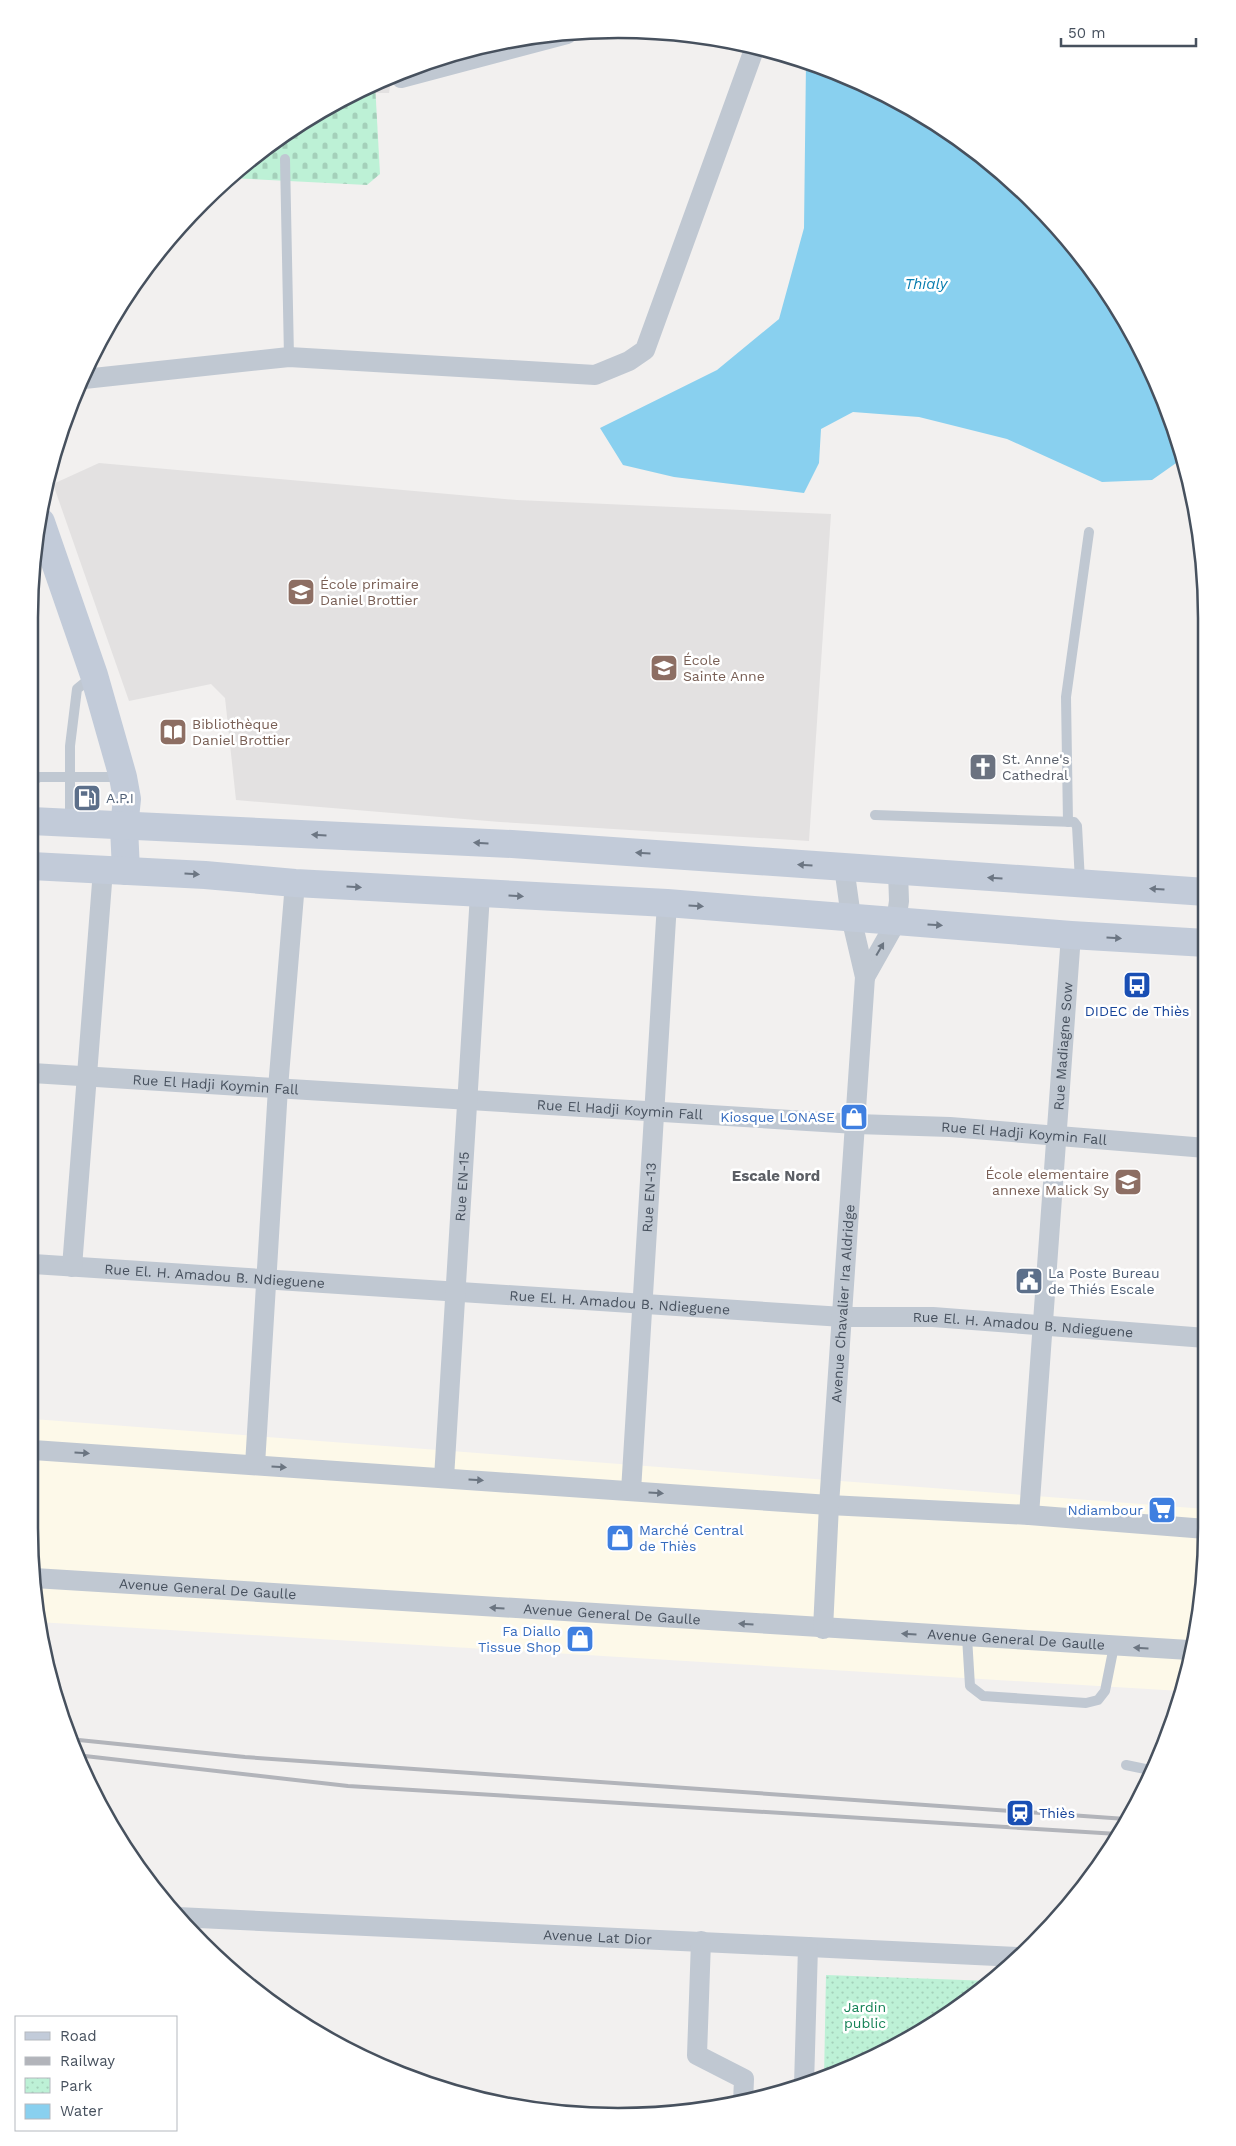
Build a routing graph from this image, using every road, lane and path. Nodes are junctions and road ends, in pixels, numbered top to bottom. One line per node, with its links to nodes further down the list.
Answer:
1 (753, 54): 3 (street)
2 (285, 159): 3 (lane)
3 (288, 357): 4 (street)
4 (90, 378)
5 (44, 531): 7 (main road)
6 (1089, 532): 13 (lane)
7 (94, 675): 8 (lane); 10 (main road)
8 (68, 777): 9 (lane); 10 (lane); 14 (lane)
9 (38, 778)
10 (125, 788): 15 (main road)
11 (875, 815): 13 (lane)
12 (38, 822): 14 (main road)
13 (1068, 822): 21 (lane)
14 (70, 824): 15 (main road)
15 (134, 827): 17 (main road, one-way to 15); 18 (main road)
16 (38, 866): 18 (main road)
17 (844, 867): 19 (main road); 25 (street)
18 (127, 871): 20 (main road, one-way to 20); 31 (street)
19 (898, 871): 21 (main road, one-way to 19); 26 (street)
20 (295, 883): 23 (main road, one-way to 23); 32 (street)
21 (1080, 884): 22 (main road, one-way to 21)
22 (1198, 891)
23 (480, 894): 24 (main road, one-way to 24); 33 (street, Rue EN-15)
24 (667, 903): 25 (main road, one-way to 25); 34 (street, Rue EN-13)
25 (851, 917): 26 (main road); 29 (street)
26 (896, 922): 27 (main road, one-way to 27); 29 (street, one-way to 26)
27 (1071, 935): 28 (main road, one-way to 28); 36 (street, Rue Madiagne Sow)
28 (1198, 943)
29 (865, 977): 35 (street, Avenue Chavalier Ira Aldridge)
30 (38, 1074): 31 (street, Rue El Hadji Koymin Fall)
31 (87, 1077): 32 (street, Rue El Hadji Koymin Fall); 39 (street)
32 (278, 1088): 33 (street, Rue El Hadji Koymin Fall); 40 (street)
33 (468, 1100): 34 (street, Rue El Hadji Koymin Fall); 41 (street, Rue EN-15)
34 (655, 1112): 35 (street, Rue El Hadji Koymin Fall); 42 (street, Rue EN-13)
35 (856, 1124): 36 (street, Rue El Hadji Koymin Fall); 43 (street, Avenue Chavalier Ira Aldridge)
36 (1056, 1135): 37 (street, Rue El Hadji Koymin Fall); 44 (street, Rue Madiagne Sow)
37 (1198, 1147)
38 (38, 1264): 39 (street, Rue El. H. Amadou B. Ndieguene)
39 (72, 1267): 40 (street, Rue El. H. Amadou B. Ndieguene)
40 (267, 1279): 41 (street, Rue El. H. Amadou B. Ndieguene); 47 (street)
41 (456, 1291): 42 (street, Rue El. H. Amadou B. Ndieguene); 48 (street, Rue EN-15)
42 (643, 1304): 43 (street, Rue El. H. Amadou B. Ndieguene); 49 (street, Rue EN-13)
43 (843, 1317): 44 (street, Rue El. H. Amadou B. Ndieguene); 50 (street, Avenue Chavalier Ira Aldridge)
44 (1044, 1327): 45 (street, Rue El. H. Amadou B. Ndieguene); 51 (street, Rue Madiagne Sow)
45 (1198, 1337)
46 (38, 1450): 47 (street, one-way to 47)
47 (255, 1466): 48 (street, one-way to 48)
48 (444, 1478): 49 (street, one-way to 49)
49 (631, 1491): 50 (street, one-way to 50)
50 (830, 1505): 51 (street); 54 (street, Avenue Chavalier Ira Aldridge)
51 (1029, 1515): 52 (street)
52 (1198, 1528)
53 (40, 1578): 54 (street, Avenue General De Gaulle, one-way to 53)
54 (824, 1629): 55 (street, Avenue General De Gaulle, one-way to 54)
55 (967, 1637): 56 (street, Avenue General De Gaulle); 56 (lane)
56 (1114, 1646): 57 (street, Avenue General De Gaulle, one-way to 56)
57 (1185, 1650)
58 (1126, 1765): 59 (lane)
59 (1146, 1769)
60 (188, 1918): 61 (street, Avenue Lat Dior)
61 (701, 1941): 62 (street, Avenue Lat Dior); 65 (street)
62 (808, 1947): 63 (street, Avenue Lat Dior); 64 (street)
63 (1004, 1961)
64 (804, 2078)
65 (743, 2094)

